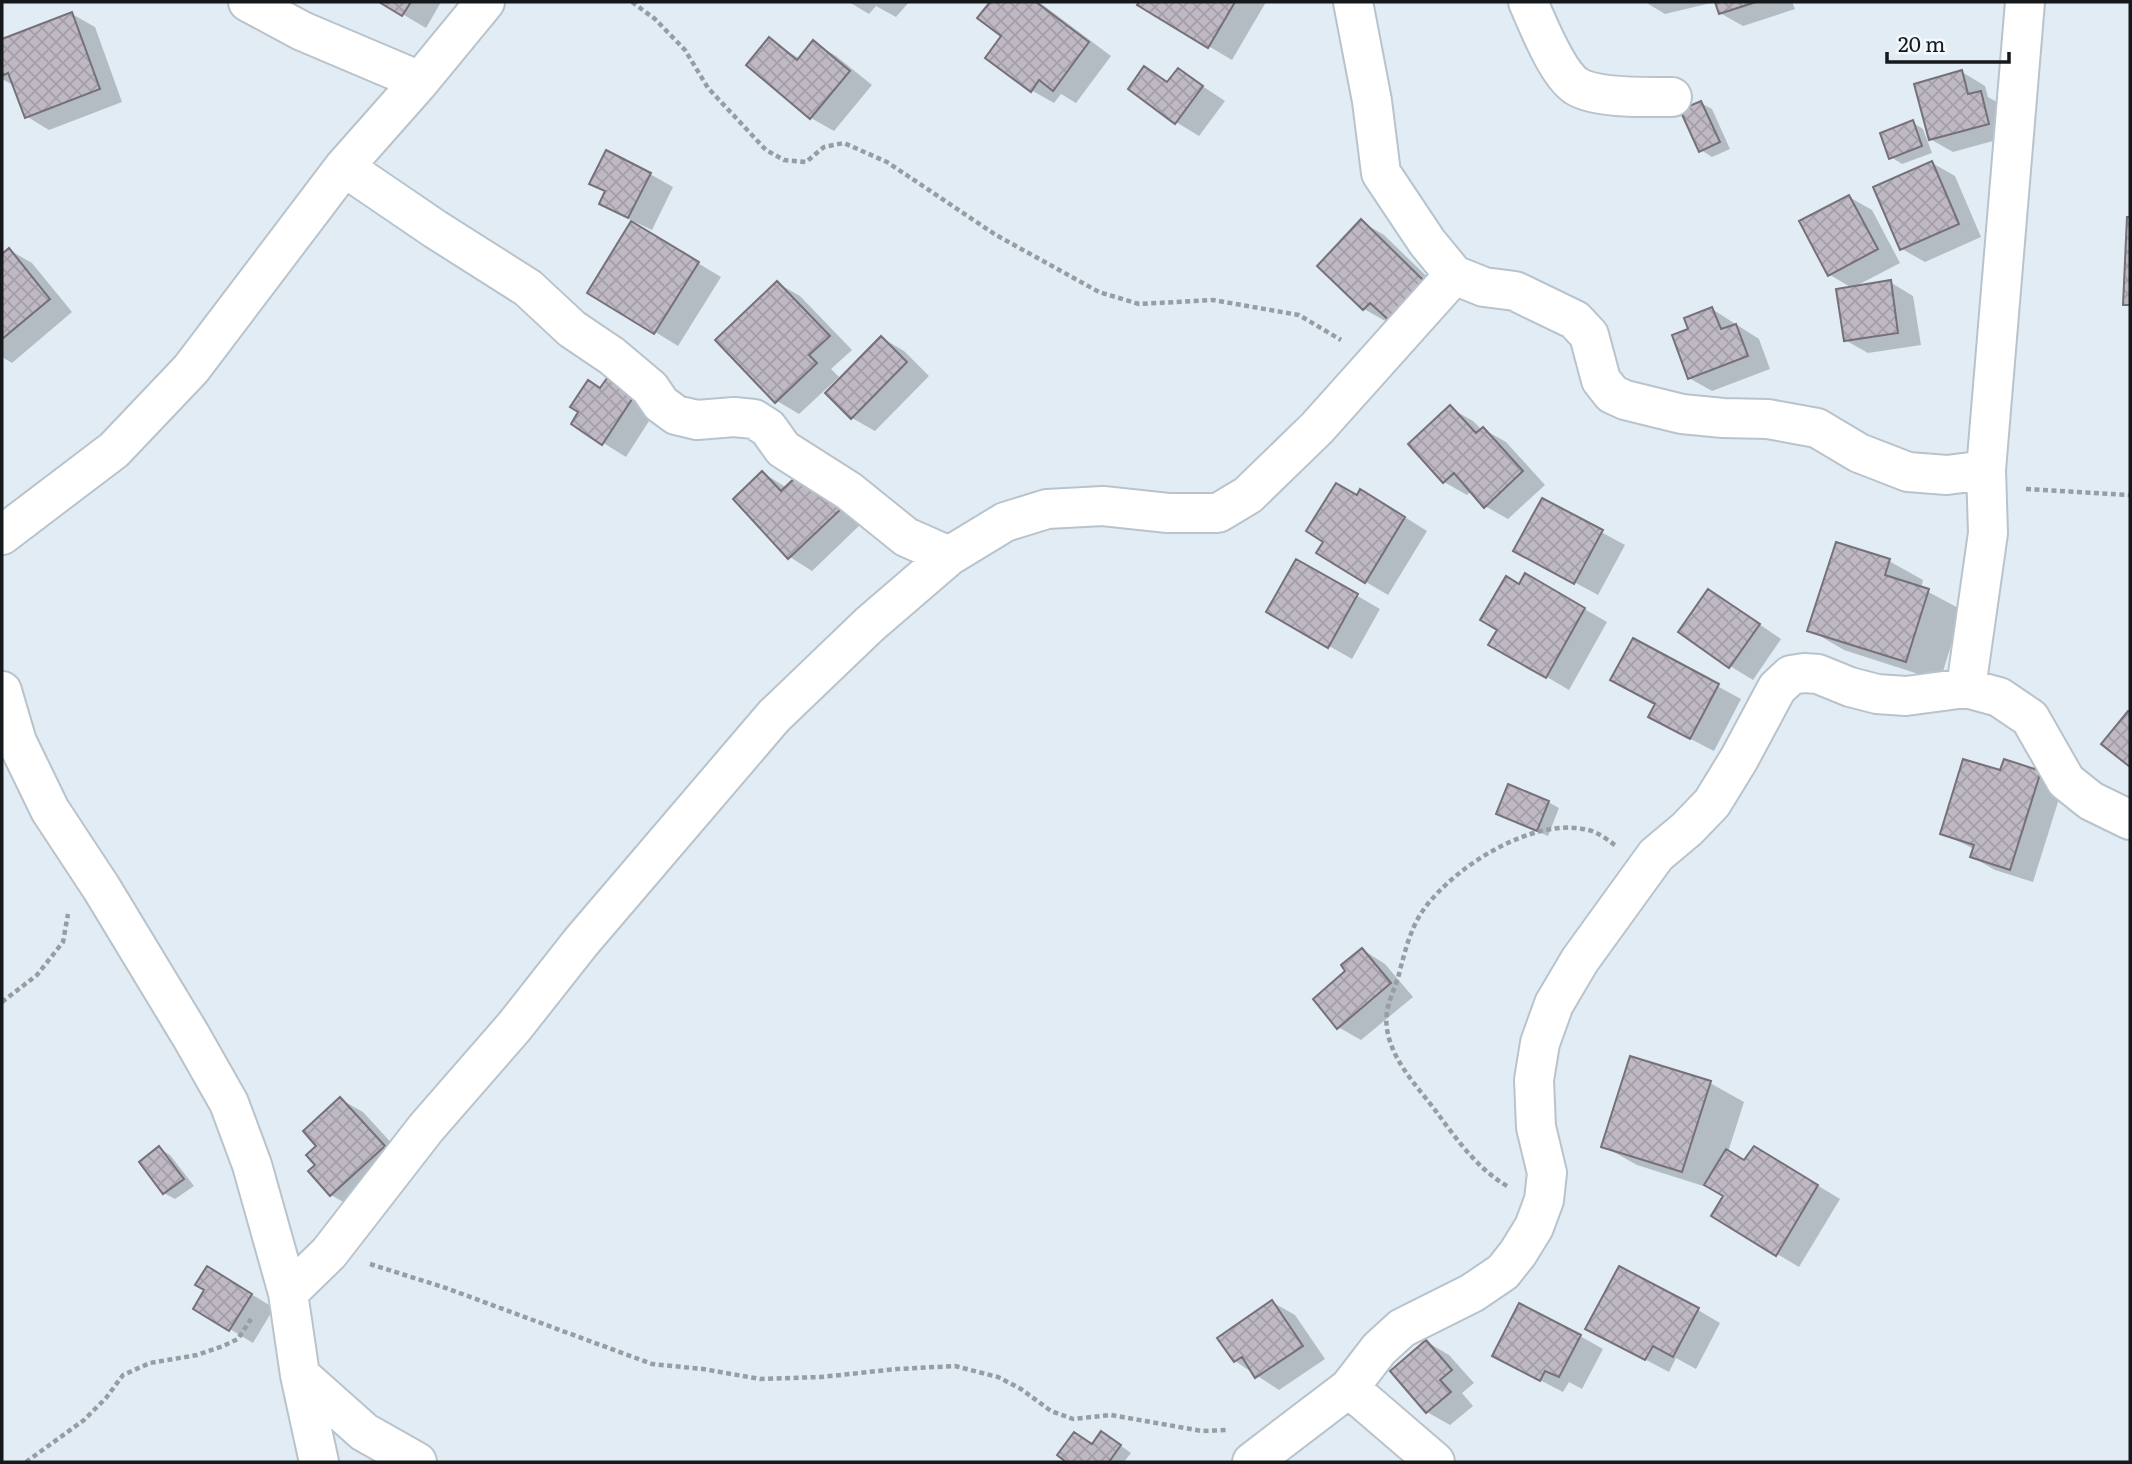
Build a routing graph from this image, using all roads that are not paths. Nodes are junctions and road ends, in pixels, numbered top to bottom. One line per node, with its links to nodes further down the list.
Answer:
1 (248, 2): 6 (street)
2 (485, 2): 6 (street)
3 (1353, 2): 9 (street)
4 (1528, 2): 7 (street)
5 (2025, 2): 10 (street)
6 (421, 80): 8 (street)
7 (1672, 97)
8 (344, 167): 11 (street); 12 (street)
9 (1454, 275): 10 (street); 12 (street)
10 (1986, 477): 13 (street)
11 (2, 535)
12 (949, 556): 16 (street)
13 (1966, 688): 15 (street); 18 (street)
14 (2, 691): 16 (street)
15 (2130, 820)
16 (285, 1284): 17 (street)
17 (300, 1376): 19 (street); 20 (street)
18 (1349, 1388): 21 (street); 22 (street)
19 (320, 1462)
20 (416, 1462)
21 (1252, 1462)
22 (1435, 1462)

